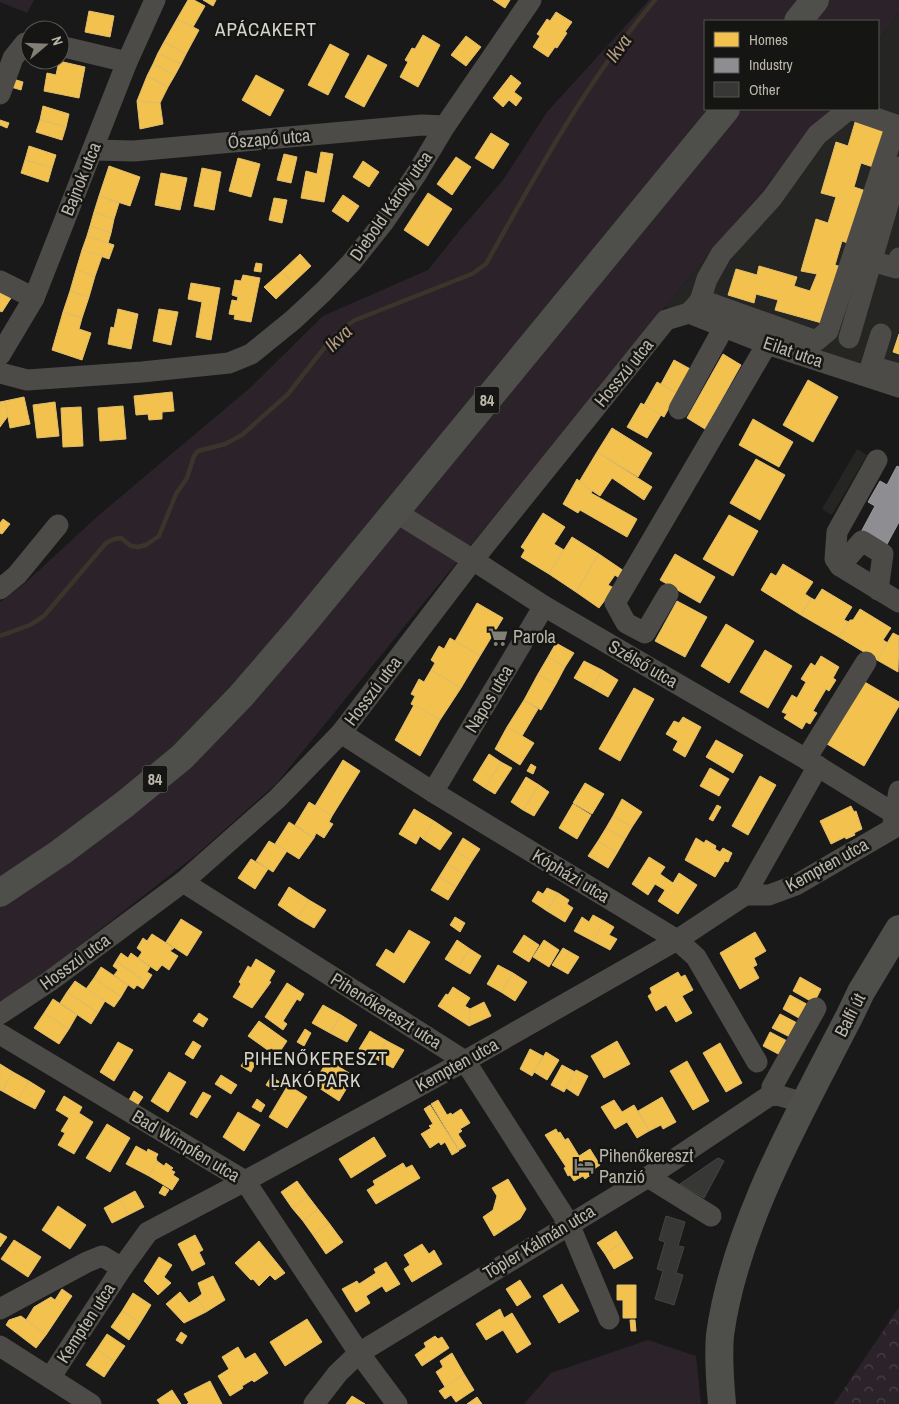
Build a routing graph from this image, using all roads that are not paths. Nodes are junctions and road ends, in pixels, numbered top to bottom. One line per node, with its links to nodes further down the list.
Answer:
1 (155, 0): 7 (street, Bajnok utca)
2 (531, 0): 12 (street, Diebold Károly utca)
3 (815, 0): 4 (main road)
4 (799, 20)
5 (70, 48): 7 (street)
6 (20, 49): 8 (street)
7 (127, 62): 13 (street, Bajnok utca)
8 (0, 94)
9 (725, 110): 29 (main road, 84)
10 (848, 110): 19 (street)
11 (852, 110): 19 (street)
12 (445, 126): 13 (street, Őszapó utca); 25 (street, Diebold Károly utca)
13 (93, 150): 18 (street, Bajnok utca)
14 (899, 167): 15 (street)
15 (871, 261): 16 (street); 22 (street)
16 (898, 263)
17 (0, 281): 18 (street)
18 (34, 298): 24 (street, Bajnok utca)
19 (695, 307): 20 (street, Eilat utca); 31 (street, Hosszú utca)
20 (724, 327): 23 (street, Eilat utca); 27 (street)
21 (880, 334): 26 (street)
22 (849, 338)
23 (767, 344): 26 (street, Eilat utca); 35 (street, Szélső utca)
24 (0, 355)
25 (0, 373)
26 (897, 386)
27 (679, 409)
28 (876, 460): 32 (street)
29 (394, 511): 31 (street, Szélső utca); 45 (main road, 84)
30 (58, 525): 33 (street)
31 (473, 560): 37 (street, Szélső utca); 39 (street, Hosszú utca)
32 (840, 566): 34 (street); 34 (street)
33 (0, 589)
34 (878, 590): 36 (street)
35 (668, 594)
36 (899, 602)
37 (544, 606): 40 (street, Szélső utca); 42 (street, Napos utca)
38 (866, 662): 40 (street, Kempten utca)
39 (341, 732): 42 (street, Kópházi utca); 44 (street, Hosszú utca)
40 (812, 763): 43 (street, Szélső utca); 46 (street, Kempten utca)
41 (899, 791): 43 (street)
42 (433, 792): 48 (street, Kópházi utca)
43 (895, 814): 46 (street, Kempten utca)
44 (183, 882): 50 (street, Hosszú utca); 52 (street, Pihenőkereszt utca)
45 (0, 893)
46 (745, 895): 48 (street, Kempten utca)
47 (899, 929): 55 (main road, Balfi út)
48 (677, 940): 52 (street, Kempten utca); 53 (street, Kópházi utca)
49 (816, 1008): 54 (street)
50 (0, 1014)
51 (0, 1034): 57 (street, Bad Wimpfen utca)
52 (465, 1061): 57 (street, Kempten utca); 59 (street, Pihenőkereszt utca)
53 (757, 1062)
54 (774, 1091): 55 (street); 56 (street, Töpler Kálmán utca)
55 (805, 1103): 69 (main road, Balfi út)
56 (648, 1177): 58 (street); 59 (street, Töpler Kálmán utca)
57 (245, 1182): 60 (street, Kempten utca); 64 (street, Bad Wimpfen utca)
58 (711, 1216)
59 (569, 1224): 62 (street, Pihenőkereszt utca); 64 (street, Töpler Kálmán utca)
60 (122, 1268): 61 (street, Kempten utca); 65 (street, Kempten utca)
61 (0, 1310)
62 (609, 1319)
63 (0, 1346): 65 (street)
64 (359, 1353): 67 (street, Töpler Kálmán utca); 68 (street, Bad Wimpfen utca)
65 (50, 1378): 66 (street)
66 (92, 1404)
67 (314, 1404)
68 (397, 1404)
69 (722, 1404)

